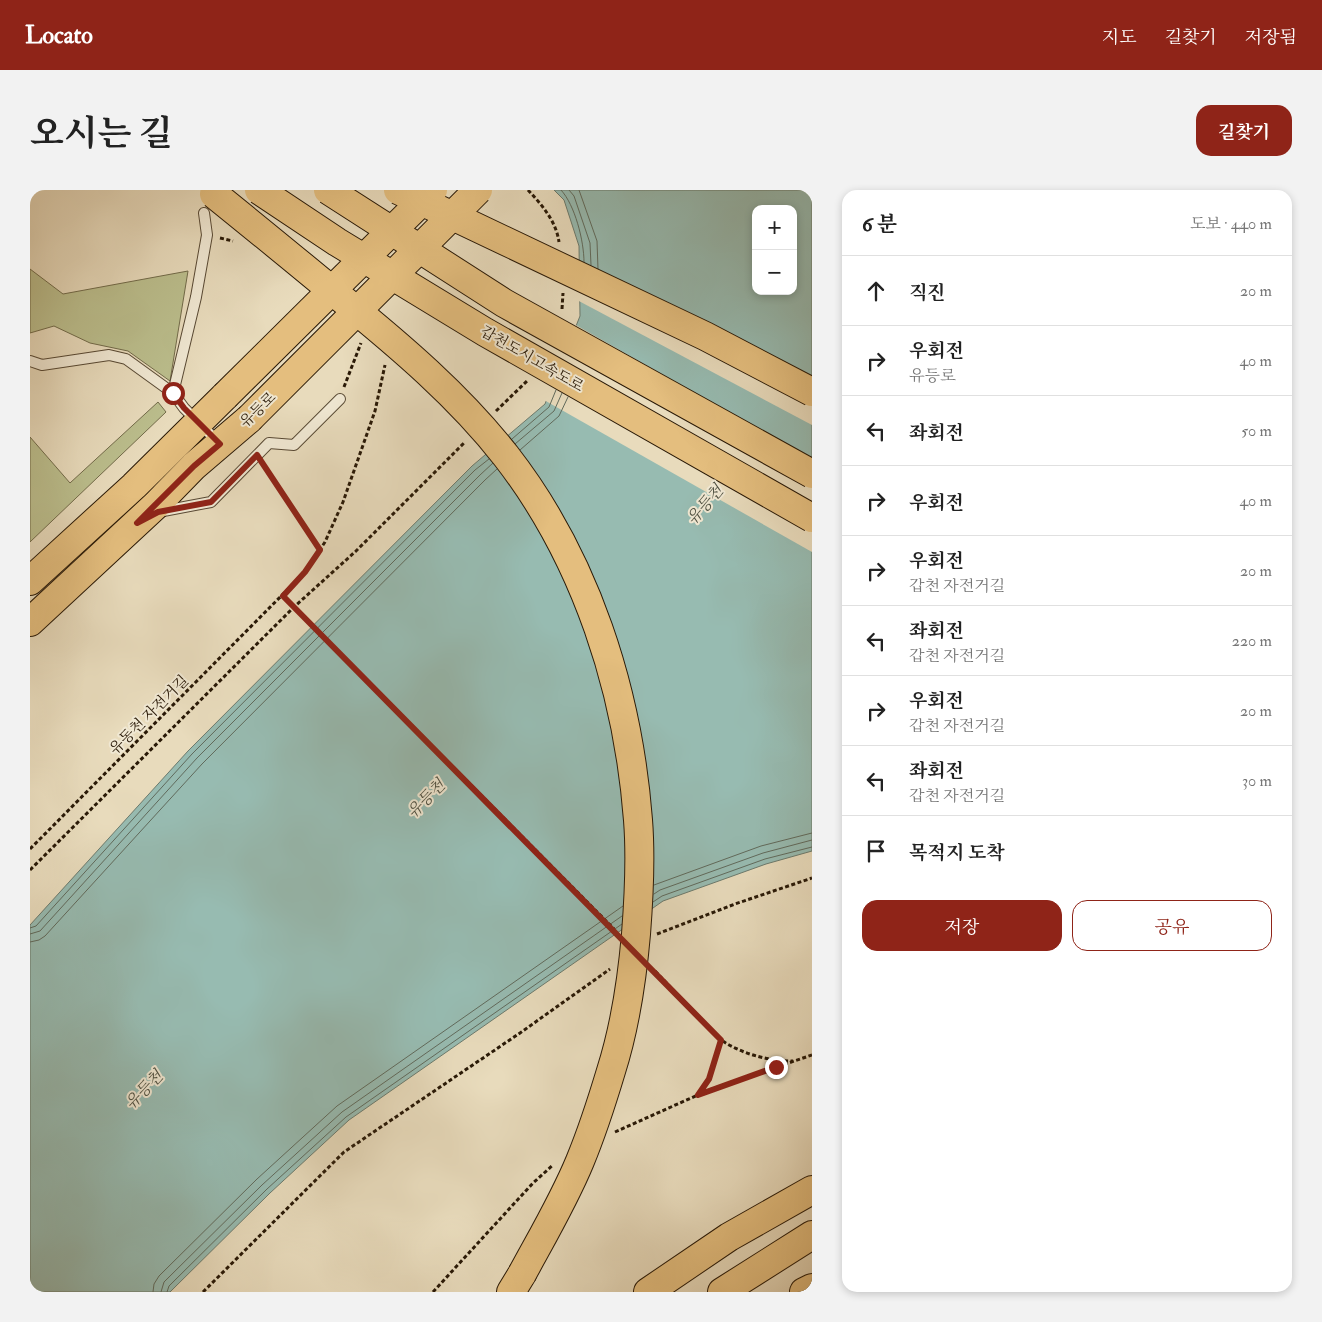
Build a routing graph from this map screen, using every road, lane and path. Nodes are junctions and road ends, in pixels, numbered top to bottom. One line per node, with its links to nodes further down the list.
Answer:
1 (259, 190): 25 (main road, 갑천도시고속도로, bridge)
2 (328, 190): 23 (main road, bridge)
3 (398, 190): 14 (main road, bridge)
4 (433, 190): 18 (main road, bridge)
5 (478, 190): 20 (main road, 유등로, bridge)
6 (528, 190): 8 (path)
7 (209, 199): 15 (lane); 43 (main road, bridge)
8 (560, 245)
9 (563, 291): 10 (path)
10 (562, 310)
11 (364, 335): 16 (path)
12 (30, 361): 15 (lane)
13 (532, 376): 17 (path)
14 (812, 392)
15 (173, 393): 18 (lane)
16 (340, 399): 21 (lane)
17 (492, 415)
18 (192, 428): 20 (lane); 27 (main road)
19 (472, 435): 29 (path)
20 (220, 444): 24 (main road, 유등로)
21 (257, 455): 24 (lane); 26 (path)
22 (359, 460): 26 (path, 유동천 자전거길)
23 (812, 474)
24 (146, 514): 30 (main road, 유등로)
25 (812, 518)
26 (320, 550): 28 (path, 유동천 자전거길)
27 (30, 581)
28 (283, 596): 29 (path); 31 (path, 유동천 자전거길)
29 (294, 607): 32 (path); 34 (path)
30 (30, 622)
31 (30, 850)
32 (30, 870)
33 (812, 878): 35 (path)
34 (616, 932)
35 (651, 939)
36 (648, 964): 38 (path)
37 (612, 967): 45 (path)
38 (721, 1040): 40 (path); 40 (path)
39 (812, 1055): 40 (path)
40 (793, 1061)
41 (812, 1190): 46 (main road)
42 (805, 1239): 47 (main road)
43 (517, 1283)
44 (812, 1288): 48 (main road)
45 (203, 1292)
46 (648, 1292)
47 (722, 1292)
48 (804, 1292)

